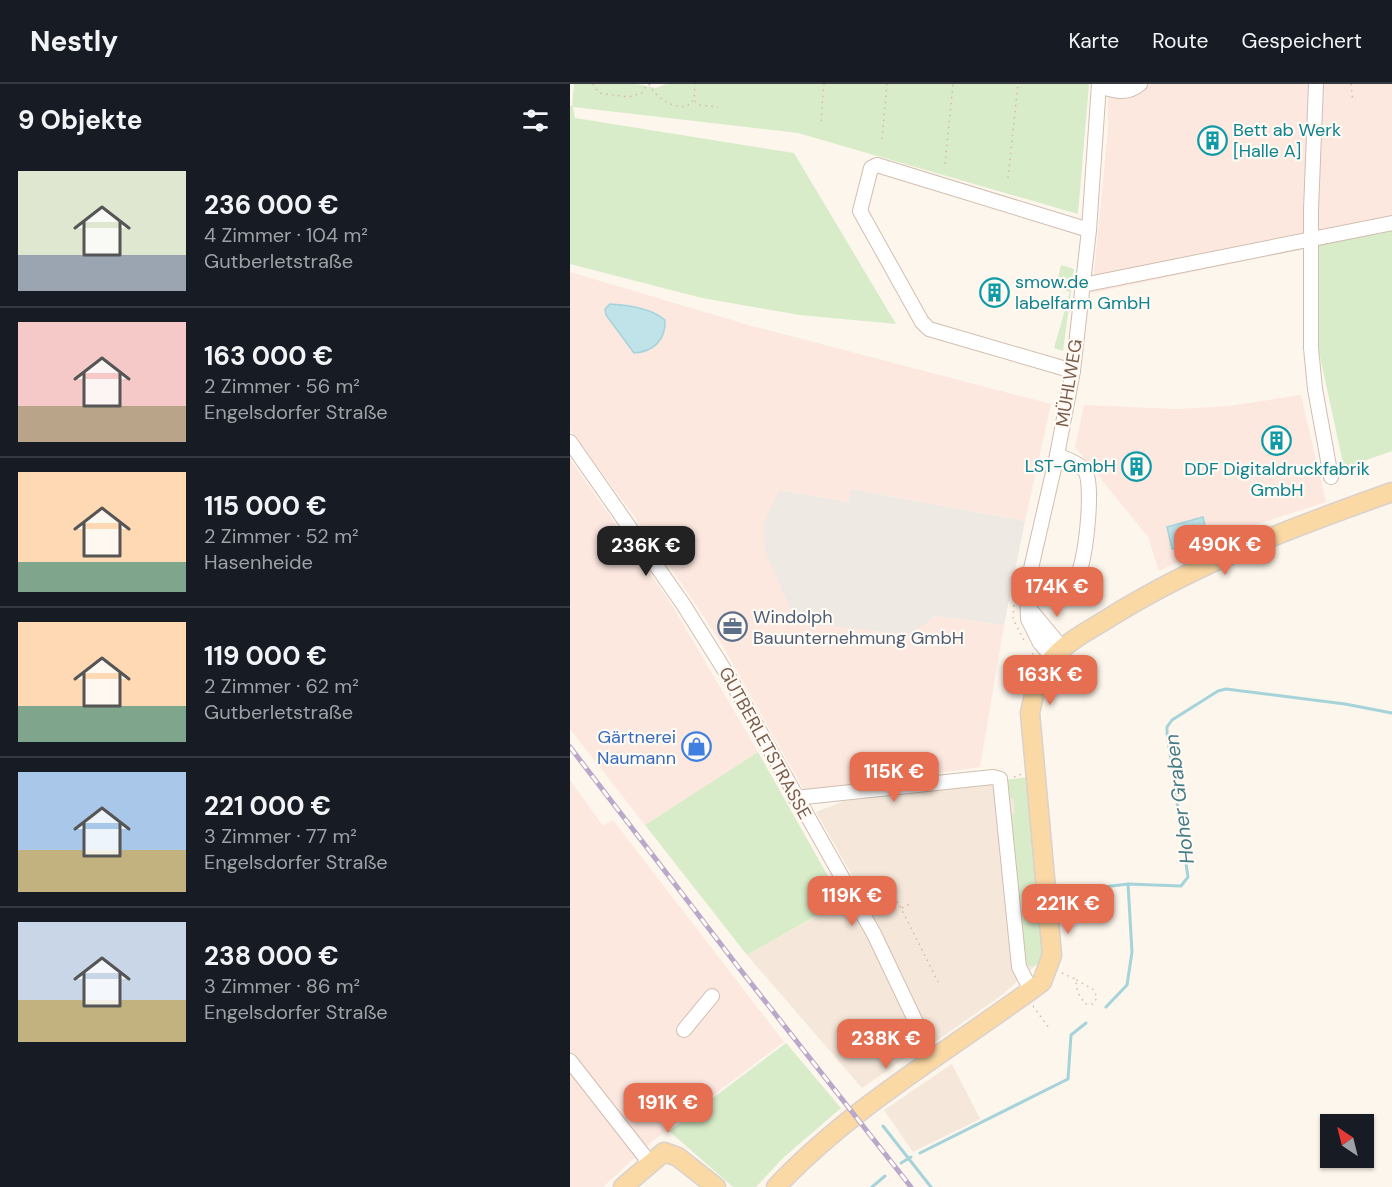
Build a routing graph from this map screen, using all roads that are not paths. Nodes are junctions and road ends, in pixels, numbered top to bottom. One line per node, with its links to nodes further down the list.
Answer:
1 (1140, 84): 3 (street)
2 (1316, 84): 6 (street)
3 (1099, 85): 5 (street, MÜHLWEG)
4 (1392, 224): 6 (street)
5 (1089, 230): 7 (street, MÜHLWEG); 8 (street)
6 (1312, 241): 7 (street); 11 (street)
7 (1083, 285): 8 (street, MÜHLWEG)
8 (1073, 371): 10 (street, MÜHLWEG)
9 (570, 442): 15 (street, GUTBERLETSTRASSE)
10 (1058, 455): 13 (street, MÜHLWEG); 13 (street)
11 (1331, 477)
12 (1392, 492): 14 (main road)
13 (1027, 586): 14 (street, MÜHLWEG)
14 (1058, 654): 17 (main road)
15 (795, 798): 17 (street); 19 (street, GUTBERLETSTRASSE)
16 (712, 996): 18 (street)
17 (1032, 998): 19 (main road)
18 (684, 1030)
19 (934, 1060): 24 (main road)
20 (570, 1061): 21 (street)
21 (649, 1162): 22 (main road); 23 (main road)
22 (623, 1187)
23 (716, 1187)
24 (776, 1187)

